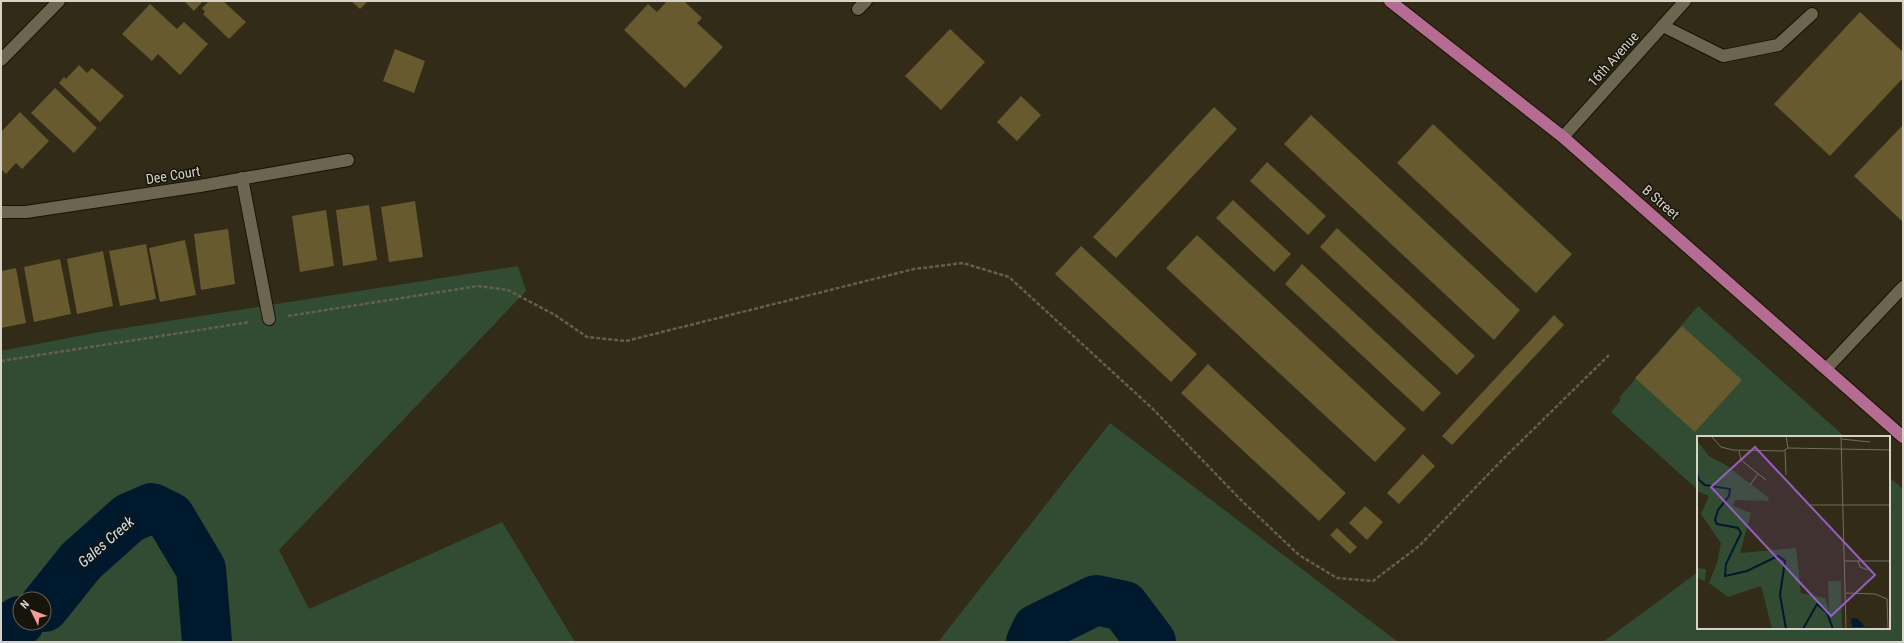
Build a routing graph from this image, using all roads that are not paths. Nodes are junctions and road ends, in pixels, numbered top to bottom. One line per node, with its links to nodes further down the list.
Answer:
1 (59, 1): 6 (street)
2 (1390, 1): 7 (main road, B Street)
3 (1685, 1): 5 (street, 16th Avenue)
4 (1812, 14): 5 (street)
5 (1663, 26): 7 (street, 16th Avenue)
6 (1, 60)
7 (1563, 137): 13 (main road, B Street)
8 (348, 160): 9 (street, Dee Court)
9 (242, 178): 10 (street, Dee Court); 12 (street)
10 (1, 212)
11 (1903, 287): 13 (street)
12 (269, 319)
13 (1827, 368): 14 (main road, B Street)
14 (1903, 437)

